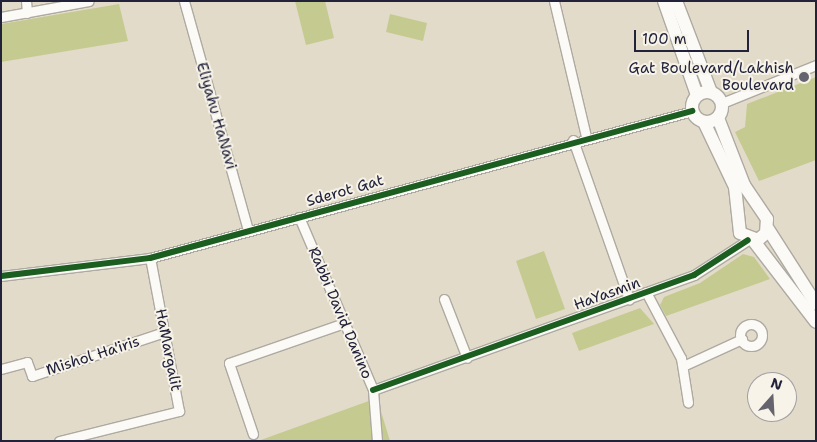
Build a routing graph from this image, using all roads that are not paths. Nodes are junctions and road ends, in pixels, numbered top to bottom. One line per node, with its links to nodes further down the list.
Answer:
1 (26, 1): 7 (street)
2 (89, 1): 7 (street)
3 (184, 1): 22 (street, Eliyahu HaNavi)
4 (554, 1): 16 (street)
5 (664, 1): 11 (main road)
6 (676, 1): 10 (main road)
7 (27, 13): 8 (street)
8 (1, 17)
9 (816, 65): 12 (street)
10 (711, 92): 11 (main road); 12 (main road)
11 (696, 95): 13 (main road)
12 (722, 103): 14 (main road)
13 (692, 111): 15 (main road); 16 (street, Sderot Gat)
14 (718, 118): 15 (main road); 18 (main road)
15 (704, 122): 20 (main road)
16 (586, 136): 17 (street, Sderot Gat)
17 (573, 140): 19 (street, Sderot Gat); 29 (street)
18 (760, 212): 20 (main road); 21 (main road)
19 (299, 217): 22 (street, Sderot Gat); 32 (street, Rabbi David Danino)
20 (739, 224): 23 (main road); 24 (street, HaYasmin)
21 (768, 229): 23 (main road); 30 (main road)
22 (248, 230): 25 (street, Sderot Gat)
23 (751, 240): 24 (street, HaYasmin); 31 (main road)
24 (720, 255): 27 (street, HaYasmin)
25 (150, 258): 26 (street, Sderot Gat); 33 (street, HaMargalit)
26 (1, 276)
27 (646, 292): 29 (street, HaYasmin); 36 (street)
28 (444, 299): 35 (street)
29 (630, 299): 35 (street, HaYasmin)
30 (816, 304)
31 (816, 322)
32 (344, 323): 38 (street, Rabbi David Danino); 40 (street)
33 (164, 332): 37 (street, Mishol Ha'iris); 41 (street, HaMargalit)
34 (742, 339): 36 (street)
35 (466, 358): 38 (street, HaYasmin)
36 (683, 366): 39 (street)
37 (1, 369)
38 (373, 390): 42 (street, Rabbi David Danino)
39 (688, 402)
40 (252, 434)
41 (60, 441)
42 (377, 441)

